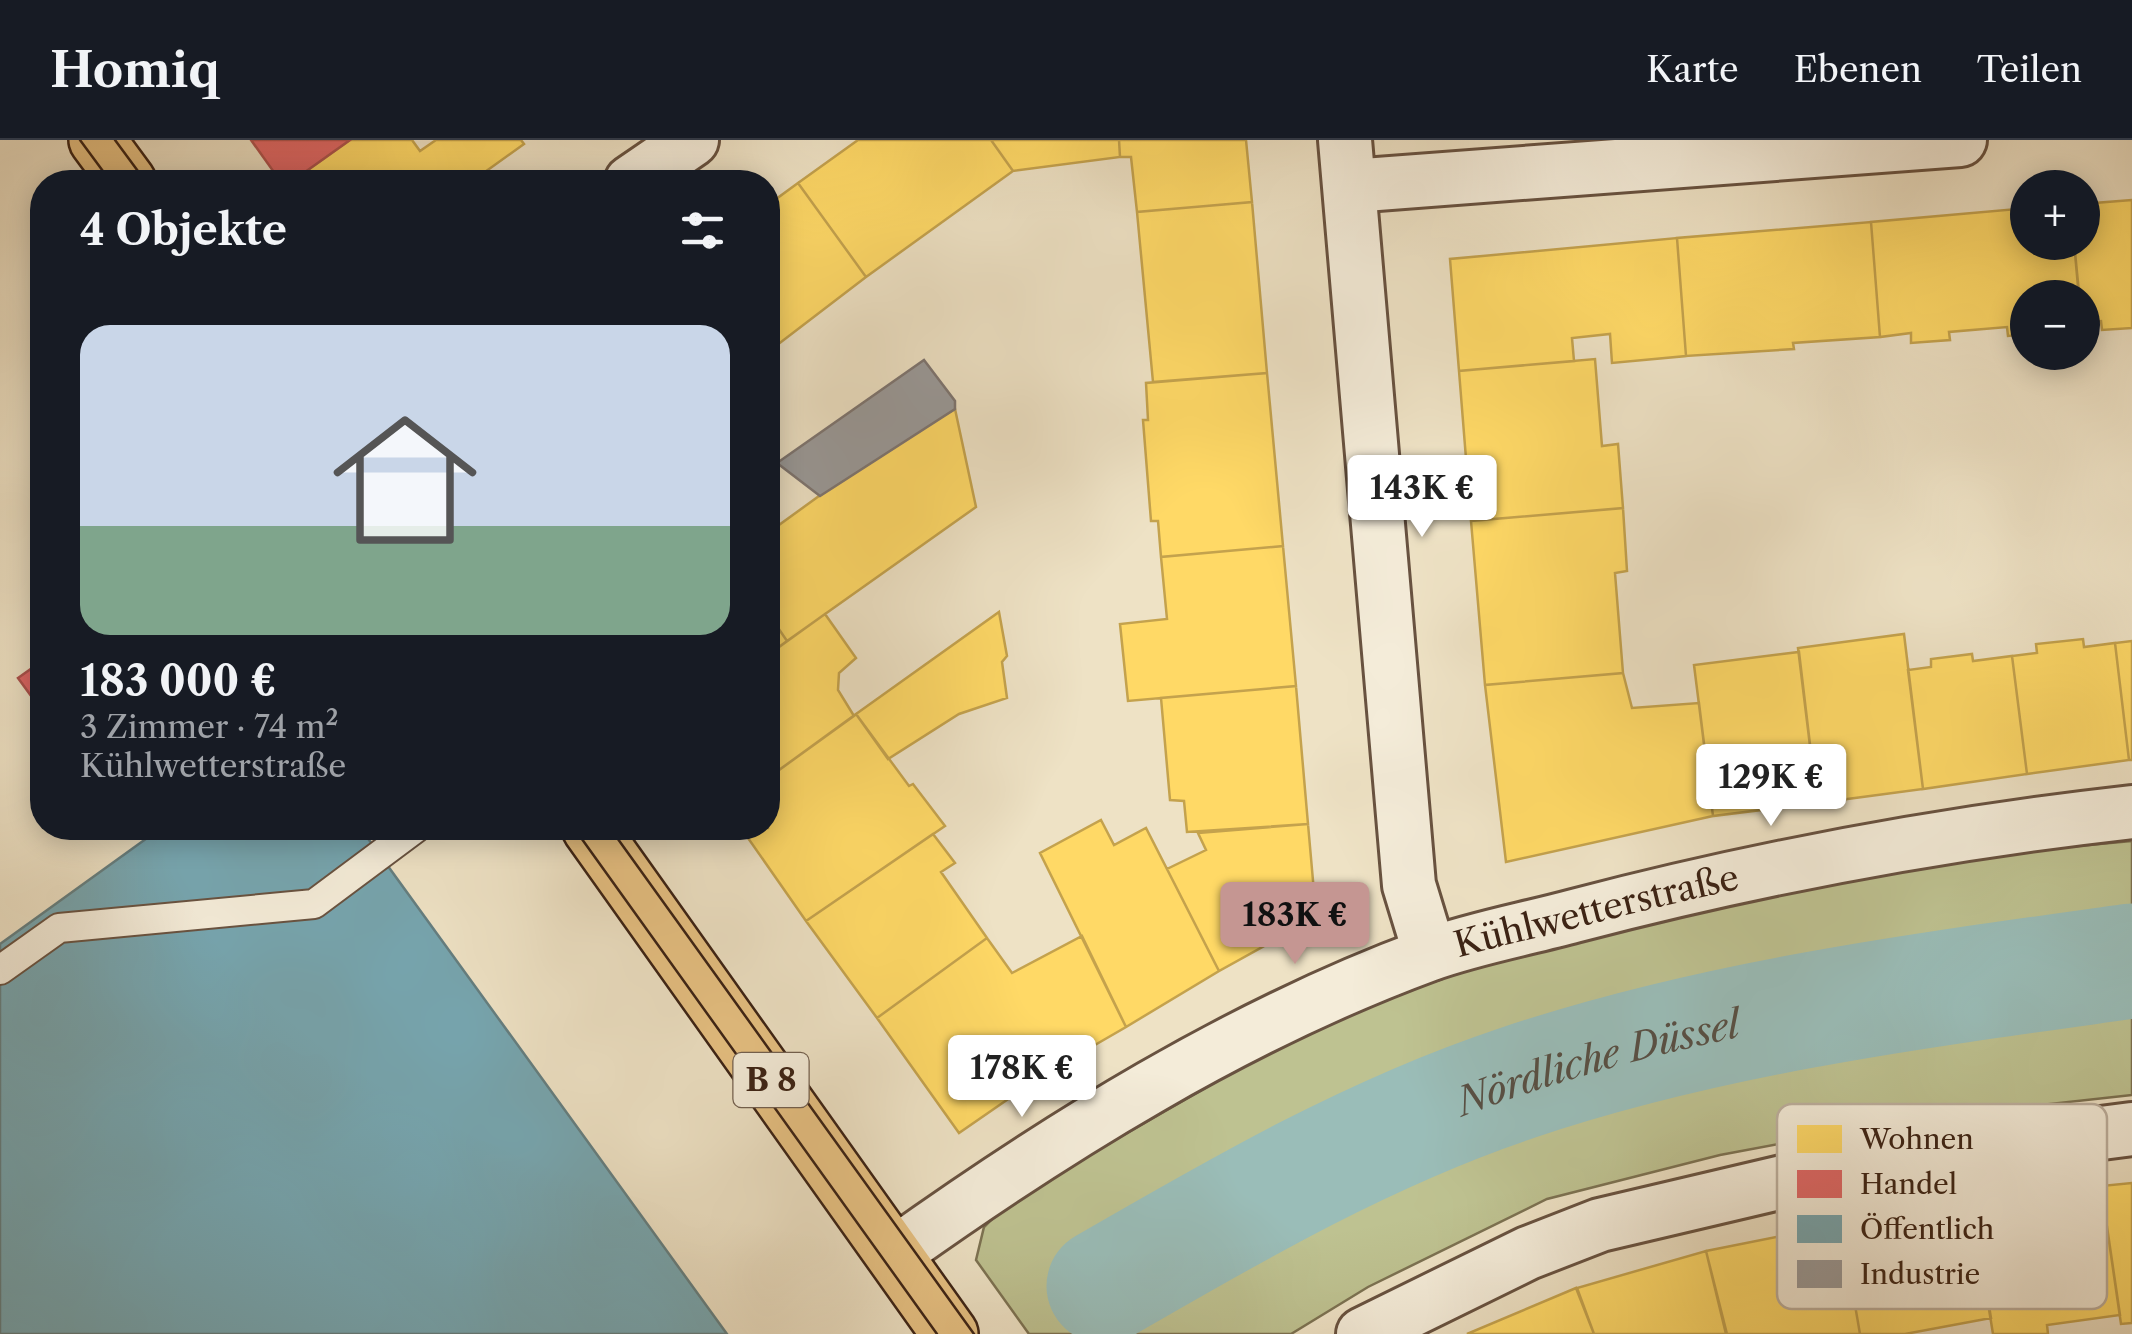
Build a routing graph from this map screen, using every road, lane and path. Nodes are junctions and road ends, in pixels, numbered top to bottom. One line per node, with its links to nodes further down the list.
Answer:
1 (97, 140): 6 (main road)
2 (692, 140): 7 (street)
3 (1950, 140): 4 (street); 5 (street)
4 (1960, 140)
5 (1348, 163): 11 (street)
6 (119, 170)
7 (649, 170)
8 (2132, 812): 11 (street, Kühlwetterstraße)
9 (400, 840): 12 (lane)
10 (599, 840): 16 (main road, B 8)
11 (1430, 954): 16 (street, Kühlwetterstraße)
12 (0, 970)
13 (2132, 1129): 14 (street)
14 (2107, 1132)
15 (1777, 1183): 18 (street)
16 (894, 1254): 17 (main road, B 8)
17 (950, 1334)
18 (1364, 1334)

